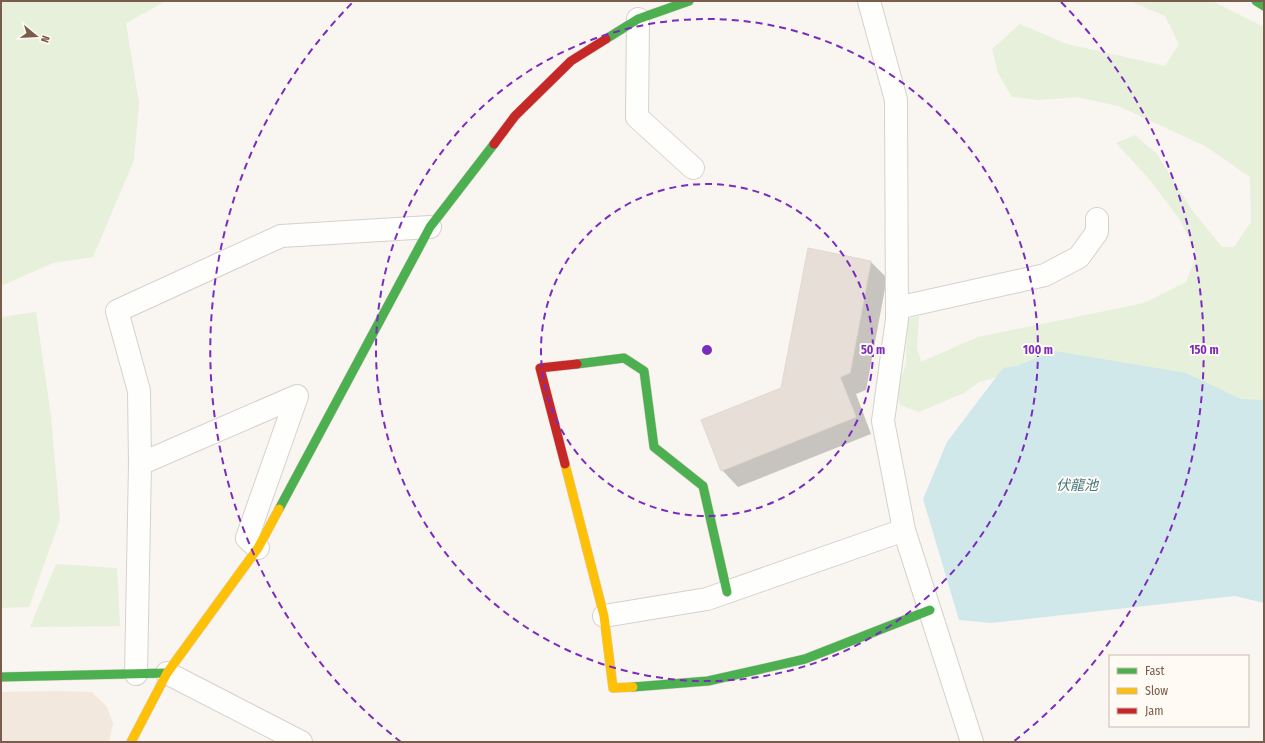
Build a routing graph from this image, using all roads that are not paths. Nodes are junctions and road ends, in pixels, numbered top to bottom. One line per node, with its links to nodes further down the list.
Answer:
1 (689, 1): 5 (street)
2 (868, 1): 9 (street)
3 (1256, 1): 4 (street)
4 (1264, 6)
5 (638, 19): 6 (street); 8 (street)
6 (693, 168)
7 (1097, 220): 9 (street)
8 (430, 227): 10 (street); 12 (street)
9 (897, 308): 11 (street)
10 (140, 464): 12 (street); 17 (street)
11 (904, 530): 13 (street); 14 (street)
12 (258, 548): 16 (street)
13 (726, 592): 15 (street); 15 (street)
14 (930, 610): 15 (street); 21 (street)
15 (604, 616)
16 (167, 673): 17 (street); 19 (street); 20 (street)
17 (136, 674): 18 (street)
18 (1, 677)
19 (131, 742)
20 (301, 742)
21 (972, 742)

